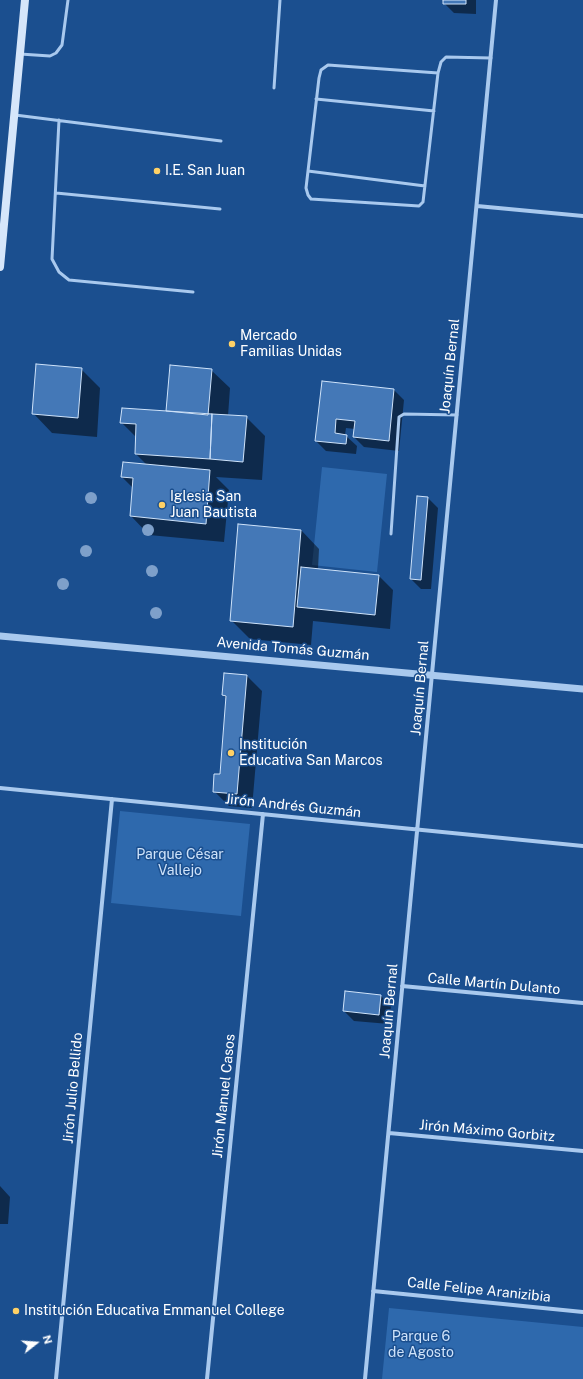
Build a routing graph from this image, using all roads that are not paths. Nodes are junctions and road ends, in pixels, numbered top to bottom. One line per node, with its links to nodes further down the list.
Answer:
1 (25, 0): 5 (main road)
2 (68, 0): 5 (lane)
3 (280, 0): 8 (lane)
4 (496, 0): 6 (street, Joaquín Bernal)
5 (20, 54): 11 (main road)
6 (490, 58): 7 (lane); 17 (street, Joaquín Bernal)
7 (438, 73): 9 (lane); 10 (lane)
8 (274, 88)
9 (316, 99): 10 (lane); 14 (lane)
10 (434, 111): 15 (lane)
11 (14, 114): 12 (lane); 20 (main road)
12 (59, 120): 13 (lane); 16 (lane)
13 (221, 141)
14 (308, 171): 15 (lane); 15 (lane)
15 (426, 186)
16 (56, 193): 18 (lane); 21 (lane)
17 (476, 206): 19 (street); 22 (street, Joaquín Bernal)
18 (220, 208)
19 (583, 216)
20 (0, 267)
21 (193, 292)
22 (457, 415): 23 (lane); 25 (street, Joaquín Bernal)
23 (391, 534)
24 (0, 636): 25 (street, Avenida Tomás Guzmán)
25 (432, 675): 26 (street, Avenida Tomás Guzmán); 30 (street, Joaquín Bernal)
26 (583, 689)
27 (0, 788): 28 (street, Jirón Andrés Guzmán)
28 (112, 799): 29 (street, Jirón Andrés Guzmán); 38 (street, Jirón Julio Bellido)
29 (263, 814): 30 (street, Jirón Andrés Guzmán); 39 (street, Jirón Manuel Casos)
30 (417, 830): 31 (street, Jirón Andrés Guzmán); 32 (street, Joaquín Bernal)
31 (583, 846)
32 (402, 986): 33 (street, Calle Martín Dulanto); 34 (street, Joaquín Bernal)
33 (583, 1003)
34 (389, 1134): 35 (street, Jirón Máximo Gorbitz); 36 (street, Joaquín Bernal)
35 (583, 1151)
36 (374, 1291): 37 (street, Calle Felipe Aranizibia); 40 (street, Joaquín Bernal)
37 (583, 1312)
38 (56, 1379)
39 (207, 1379)
40 (365, 1379)

